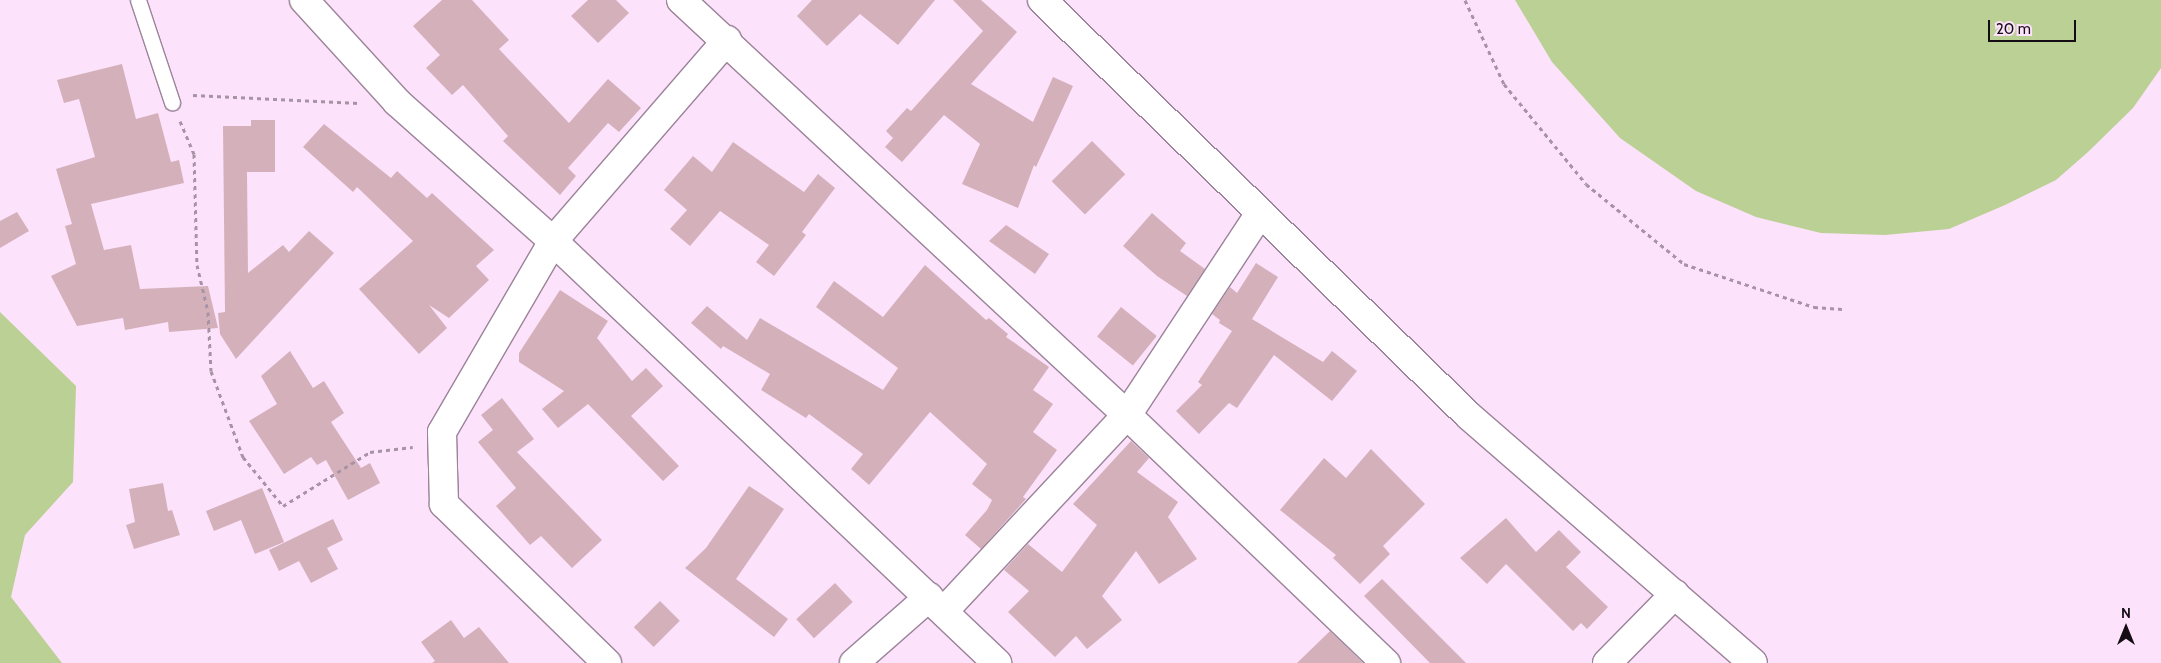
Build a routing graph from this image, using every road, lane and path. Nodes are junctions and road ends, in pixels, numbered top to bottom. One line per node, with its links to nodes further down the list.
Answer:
1 (138, 0): 7 (lane)
2 (304, 0): 8 (street)
3 (682, 0): 6 (street)
4 (1042, 0): 9 (street)
5 (1465, 0): 11 (path)
6 (728, 40): 10 (street); 12 (street)
7 (171, 99): 8 (path); 13 (path)
8 (397, 102): 10 (street)
9 (1260, 213): 12 (street); 14 (street)
10 (553, 241): 13 (street); 15 (street)
11 (1842, 309)
12 (1128, 415): 15 (street); 19 (street)
13 (442, 449): 16 (street)
14 (1675, 594): 20 (street); 21 (street)
15 (936, 604): 17 (street); 18 (street)
16 (607, 663)
17 (854, 663)
18 (997, 663)
19 (1386, 663)
20 (1607, 663)
21 (1753, 663)

